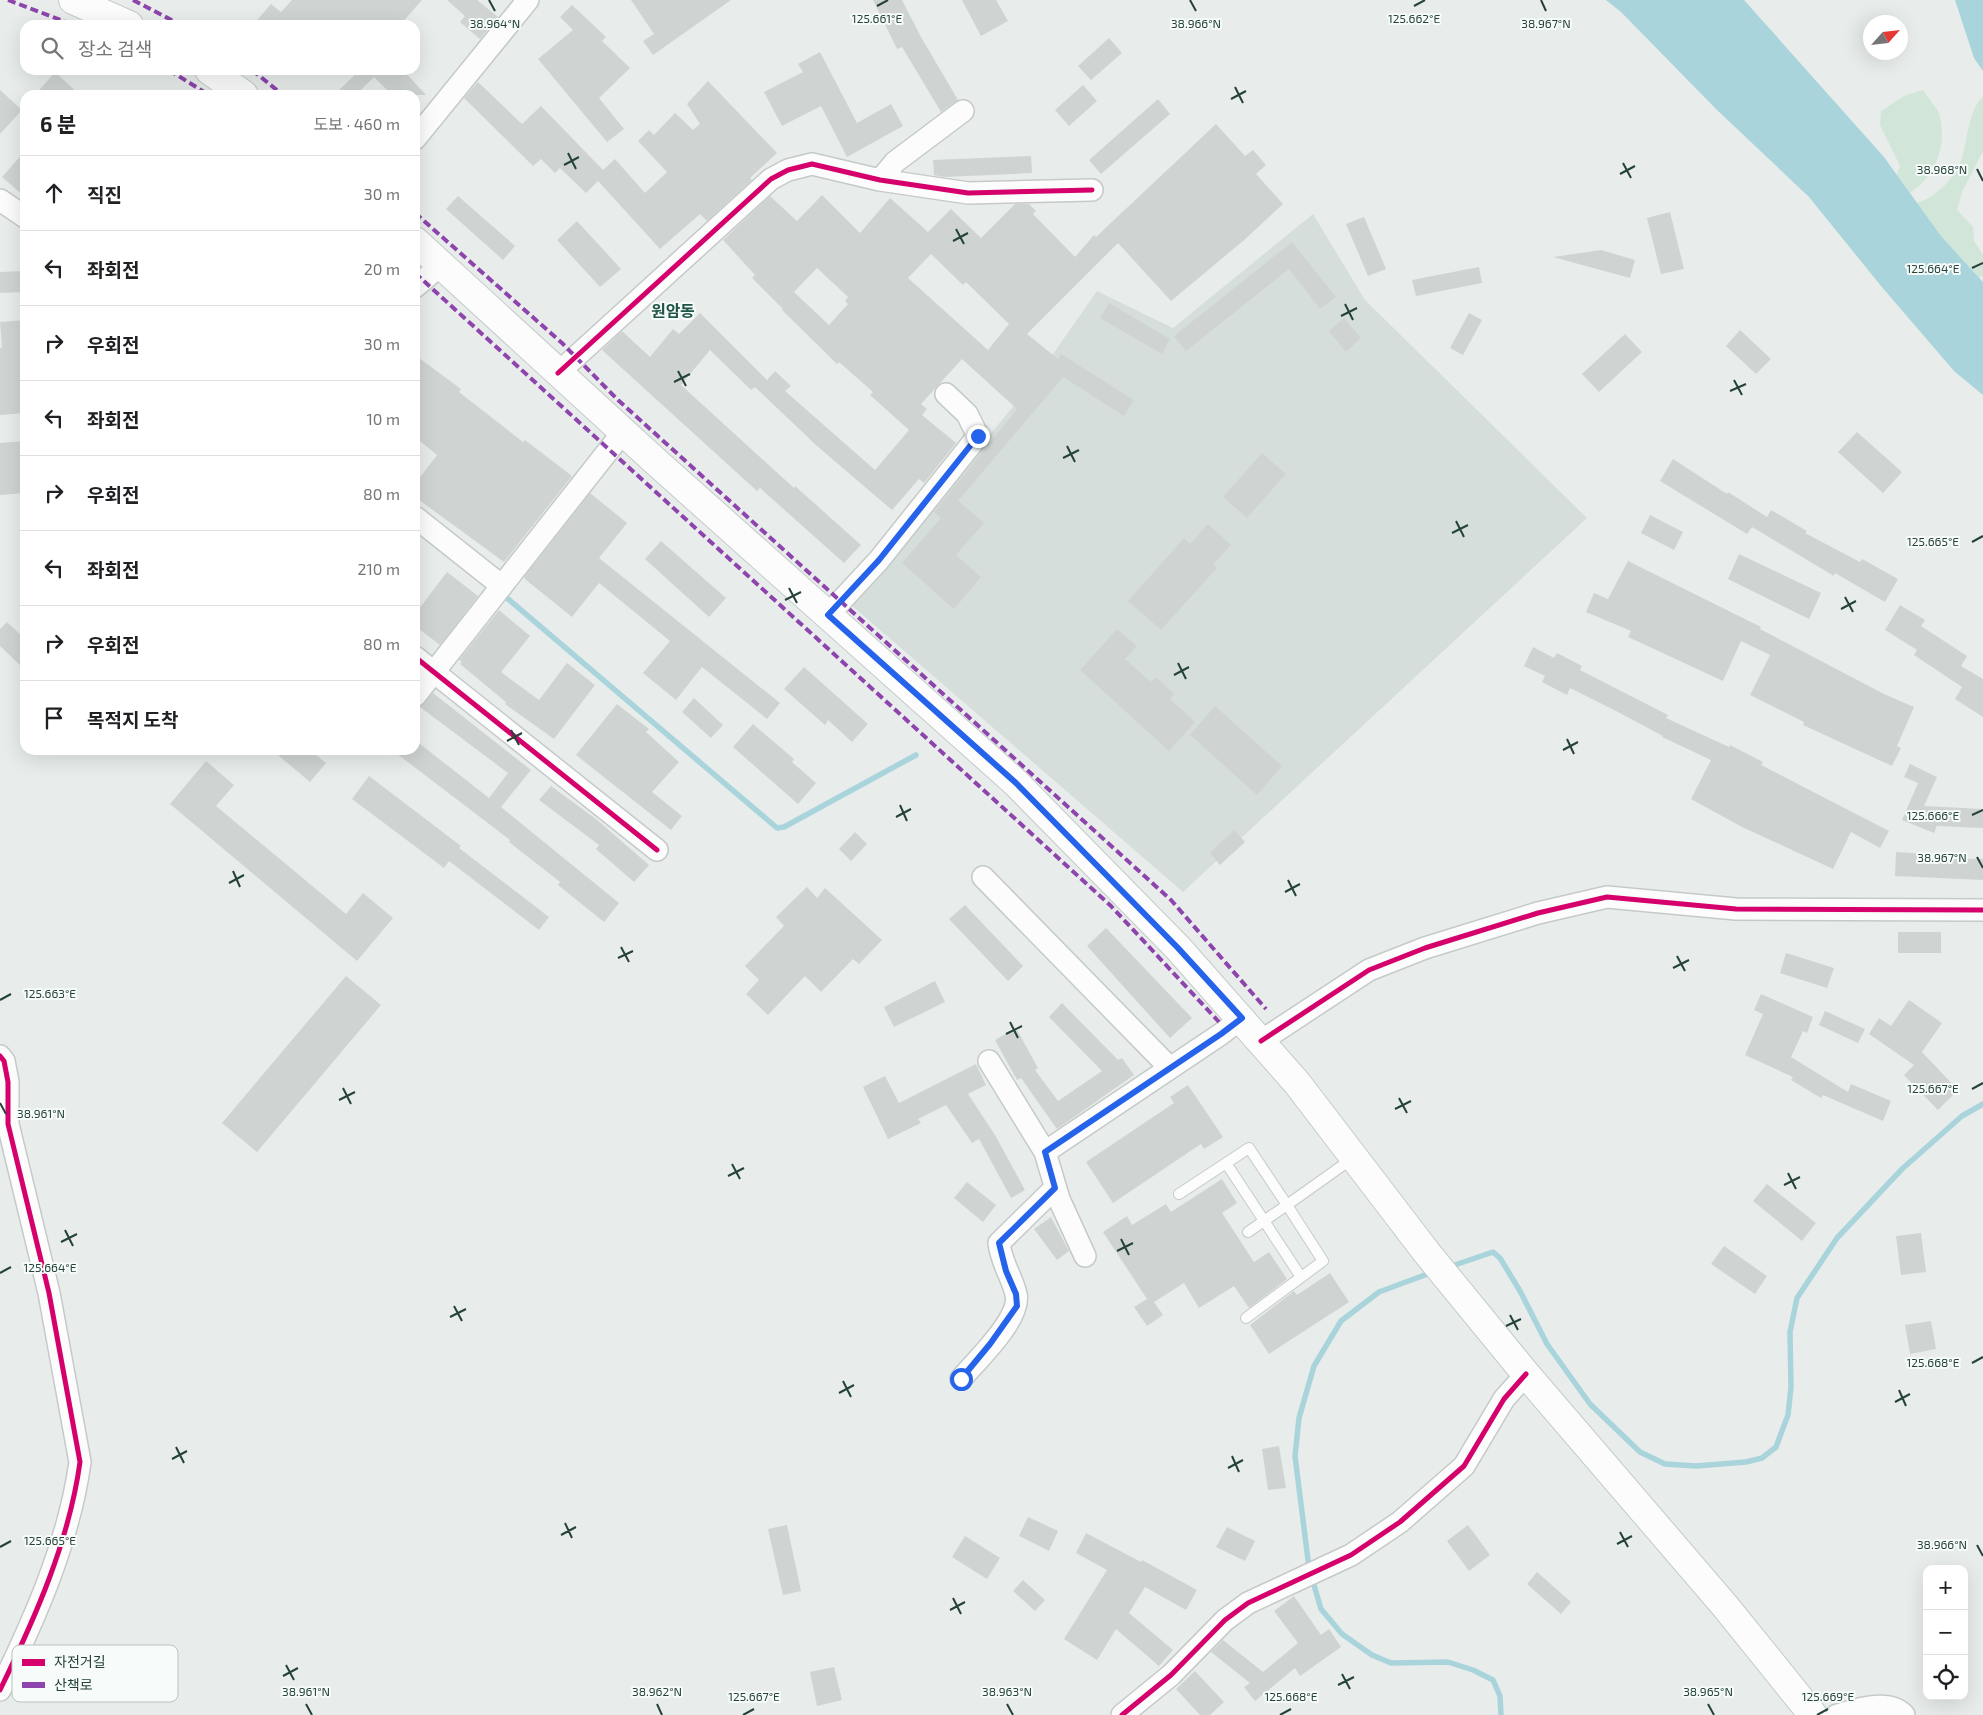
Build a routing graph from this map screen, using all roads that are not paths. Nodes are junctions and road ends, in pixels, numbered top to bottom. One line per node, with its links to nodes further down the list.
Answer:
1 (73, 0): 3 (main road)
2 (528, 0): 7 (street)
3 (118, 20)
4 (216, 75): 5 (main road)
5 (237, 90)
6 (963, 111): 8 (street)
7 (420, 133)
8 (880, 180): 9 (street); 15 (street)
9 (1092, 190)
10 (0, 200): 11 (street)
11 (20, 214)
12 (420, 246): 13 (main road)
13 (441, 265): 14 (street); 15 (main road)
14 (420, 283)
15 (558, 373): 17 (main road)
16 (946, 394): 20 (street)
17 (623, 432): 19 (street); 20 (main road)
18 (420, 521): 19 (street)
19 (502, 586): 22 (street)
20 (828, 615): 27 (main road)
21 (420, 661): 22 (street)
22 (434, 672): 23 (street); 24 (street)
23 (420, 690)
24 (658, 850)
25 (983, 877): 31 (street)
26 (1983, 910): 28 (street)
27 (1242, 1018): 28 (main road); 31 (street)
28 (1261, 1041): 33 (main road)
29 (0, 1056): 45 (street)
30 (990, 1060): 32 (street)
31 (1170, 1068): 32 (street)
32 (1045, 1152): 35 (street)
33 (1354, 1158): 37 (lane); 43 (main road)
34 (1226, 1163): 36 (lane); 37 (lane); 38 (lane)
35 (1055, 1188): 40 (street); 44 (street)
36 (1179, 1194)
37 (1287, 1205): 38 (lane); 41 (lane)
38 (1264, 1220): 39 (lane); 41 (lane)
39 (1248, 1232)
40 (1085, 1256)
41 (1301, 1277): 42 (lane)
42 (1246, 1318)
43 (1526, 1374): 48 (street); 49 (main road)
44 (961, 1379)
45 (21, 1645)
46 (12, 1665): 47 (street)
47 (0, 1690)
48 (1122, 1715)
49 (1813, 1715)
50 (1837, 1715): 51 (street)
51 (1904, 1715)

